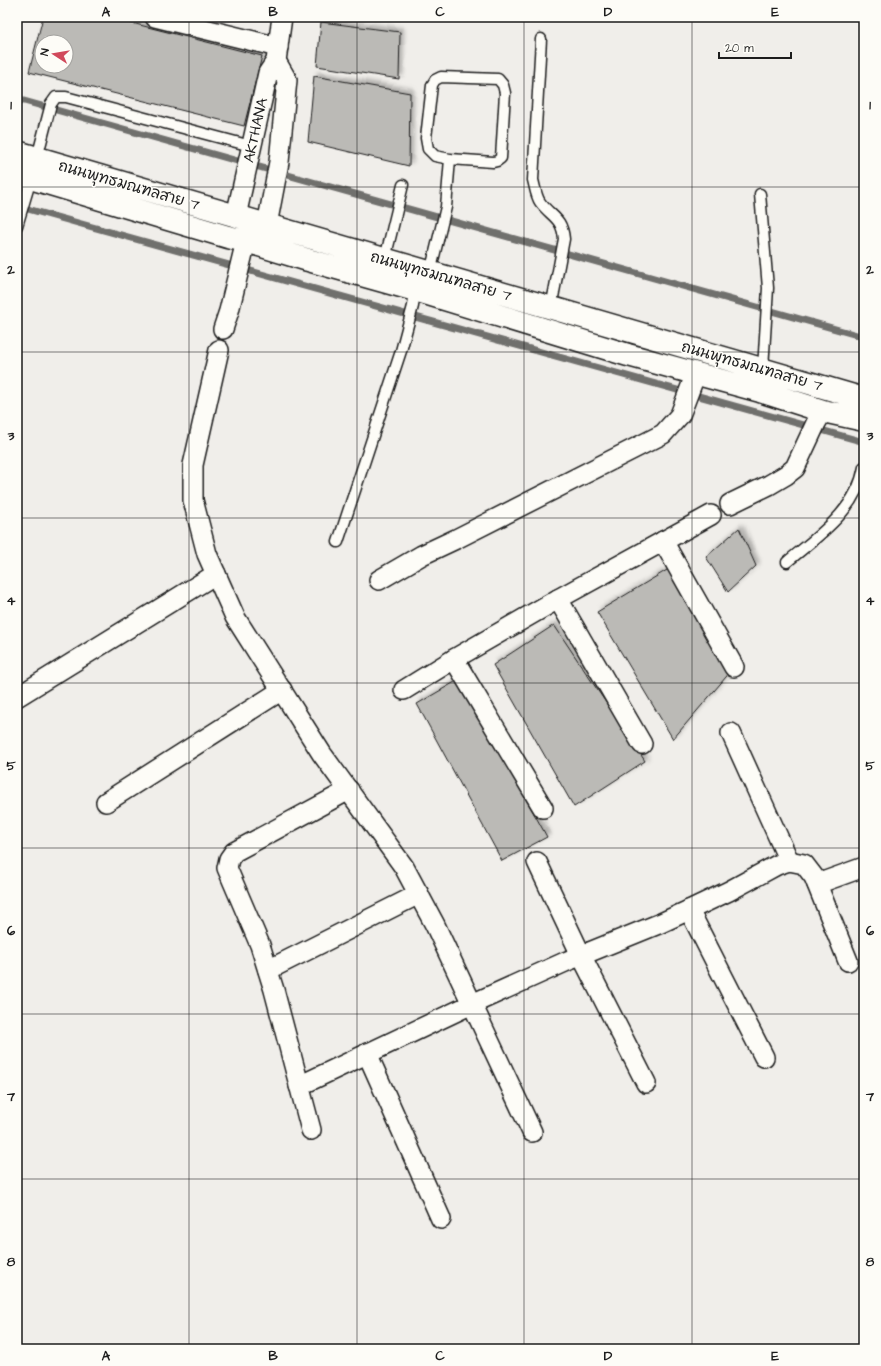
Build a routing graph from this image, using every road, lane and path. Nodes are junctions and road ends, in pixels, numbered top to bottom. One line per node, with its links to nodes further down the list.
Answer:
1 (155, 17): 4 (street)
2 (282, 17): 4 (street, AKTHANA)
3 (541, 39): 17 (lane)
4 (277, 54): 5 (street, AKTHANA); 11 (street)
5 (250, 152): 7 (lane); 10 (street, AKTHANA)
6 (450, 159): 6 (lane); 15 (lane)
7 (26, 166): 10 (main road, ถนนพุทธมณฑลสาย 7); 12 (lane); 13 (main road, ถนนพุทธมณฑลสาย 7)
8 (404, 185): 14 (lane)
9 (760, 194): 20 (lane)
10 (236, 216): 11 (main road, ถนนพุทธมณฑลสาย 7)
11 (267, 225): 14 (main road, ถนนพุทธมณฑลสาย 7)
12 (17, 226)
13 (244, 249): 16 (main road, ถนนพุทธมณฑลสาย 7); 18 (street)
14 (385, 259): 15 (main road, ถนนพุทธมณฑลสาย 7)
15 (432, 265): 17 (main road, ถนนพุทธมณฑลสาย 7)
16 (414, 298): 21 (main road, ถนนพุทธมณฑลสาย 7); 29 (lane)
17 (551, 308): 20 (main road, ถนนพุทธมณฑลสาย 7)
18 (223, 329)
19 (219, 350): 31 (street)
20 (764, 361): 22 (main road, ถนนพุทธมณฑลสาย 7)
21 (695, 377): 23 (main road, ถนนพุทธมณฑลสาย 7); 32 (street)
22 (864, 399)
23 (819, 417): 24 (main road, ถนนพุทธมณฑลสาย 7); 26 (street)
24 (864, 420)
25 (864, 467): 30 (lane)
26 (730, 504)
27 (711, 515): 28 (street)
28 (663, 541): 33 (street); 35 (street)
29 (338, 542)
30 (787, 562)
31 (216, 574): 36 (street); 38 (street)
32 (379, 580)
33 (558, 599): 34 (street); 40 (street)
34 (454, 659): 37 (street); 43 (street)
35 (734, 667)
36 (282, 690): 41 (street); 42 (street)
37 (404, 690)
38 (17, 697)
39 (731, 733): 44 (street)
40 (642, 744)
41 (349, 790): 48 (street); 52 (street)
42 (106, 802)
43 (543, 808)
44 (789, 861): 47 (street); 49 (street)
45 (537, 862): 50 (street)
46 (864, 867): 47 (street)
47 (817, 884): 51 (street)
48 (419, 894): 52 (street); 53 (street)
49 (689, 910): 50 (street); 55 (street)
50 (581, 955): 53 (street); 56 (street)
51 (848, 961)
52 (268, 970): 57 (street)
53 (472, 1004): 54 (street); 59 (street)
54 (367, 1054): 57 (street); 60 (street)
55 (764, 1057)
56 (646, 1083)
57 (299, 1086): 58 (street)
58 (311, 1130)
59 (532, 1132)
60 (441, 1219)

